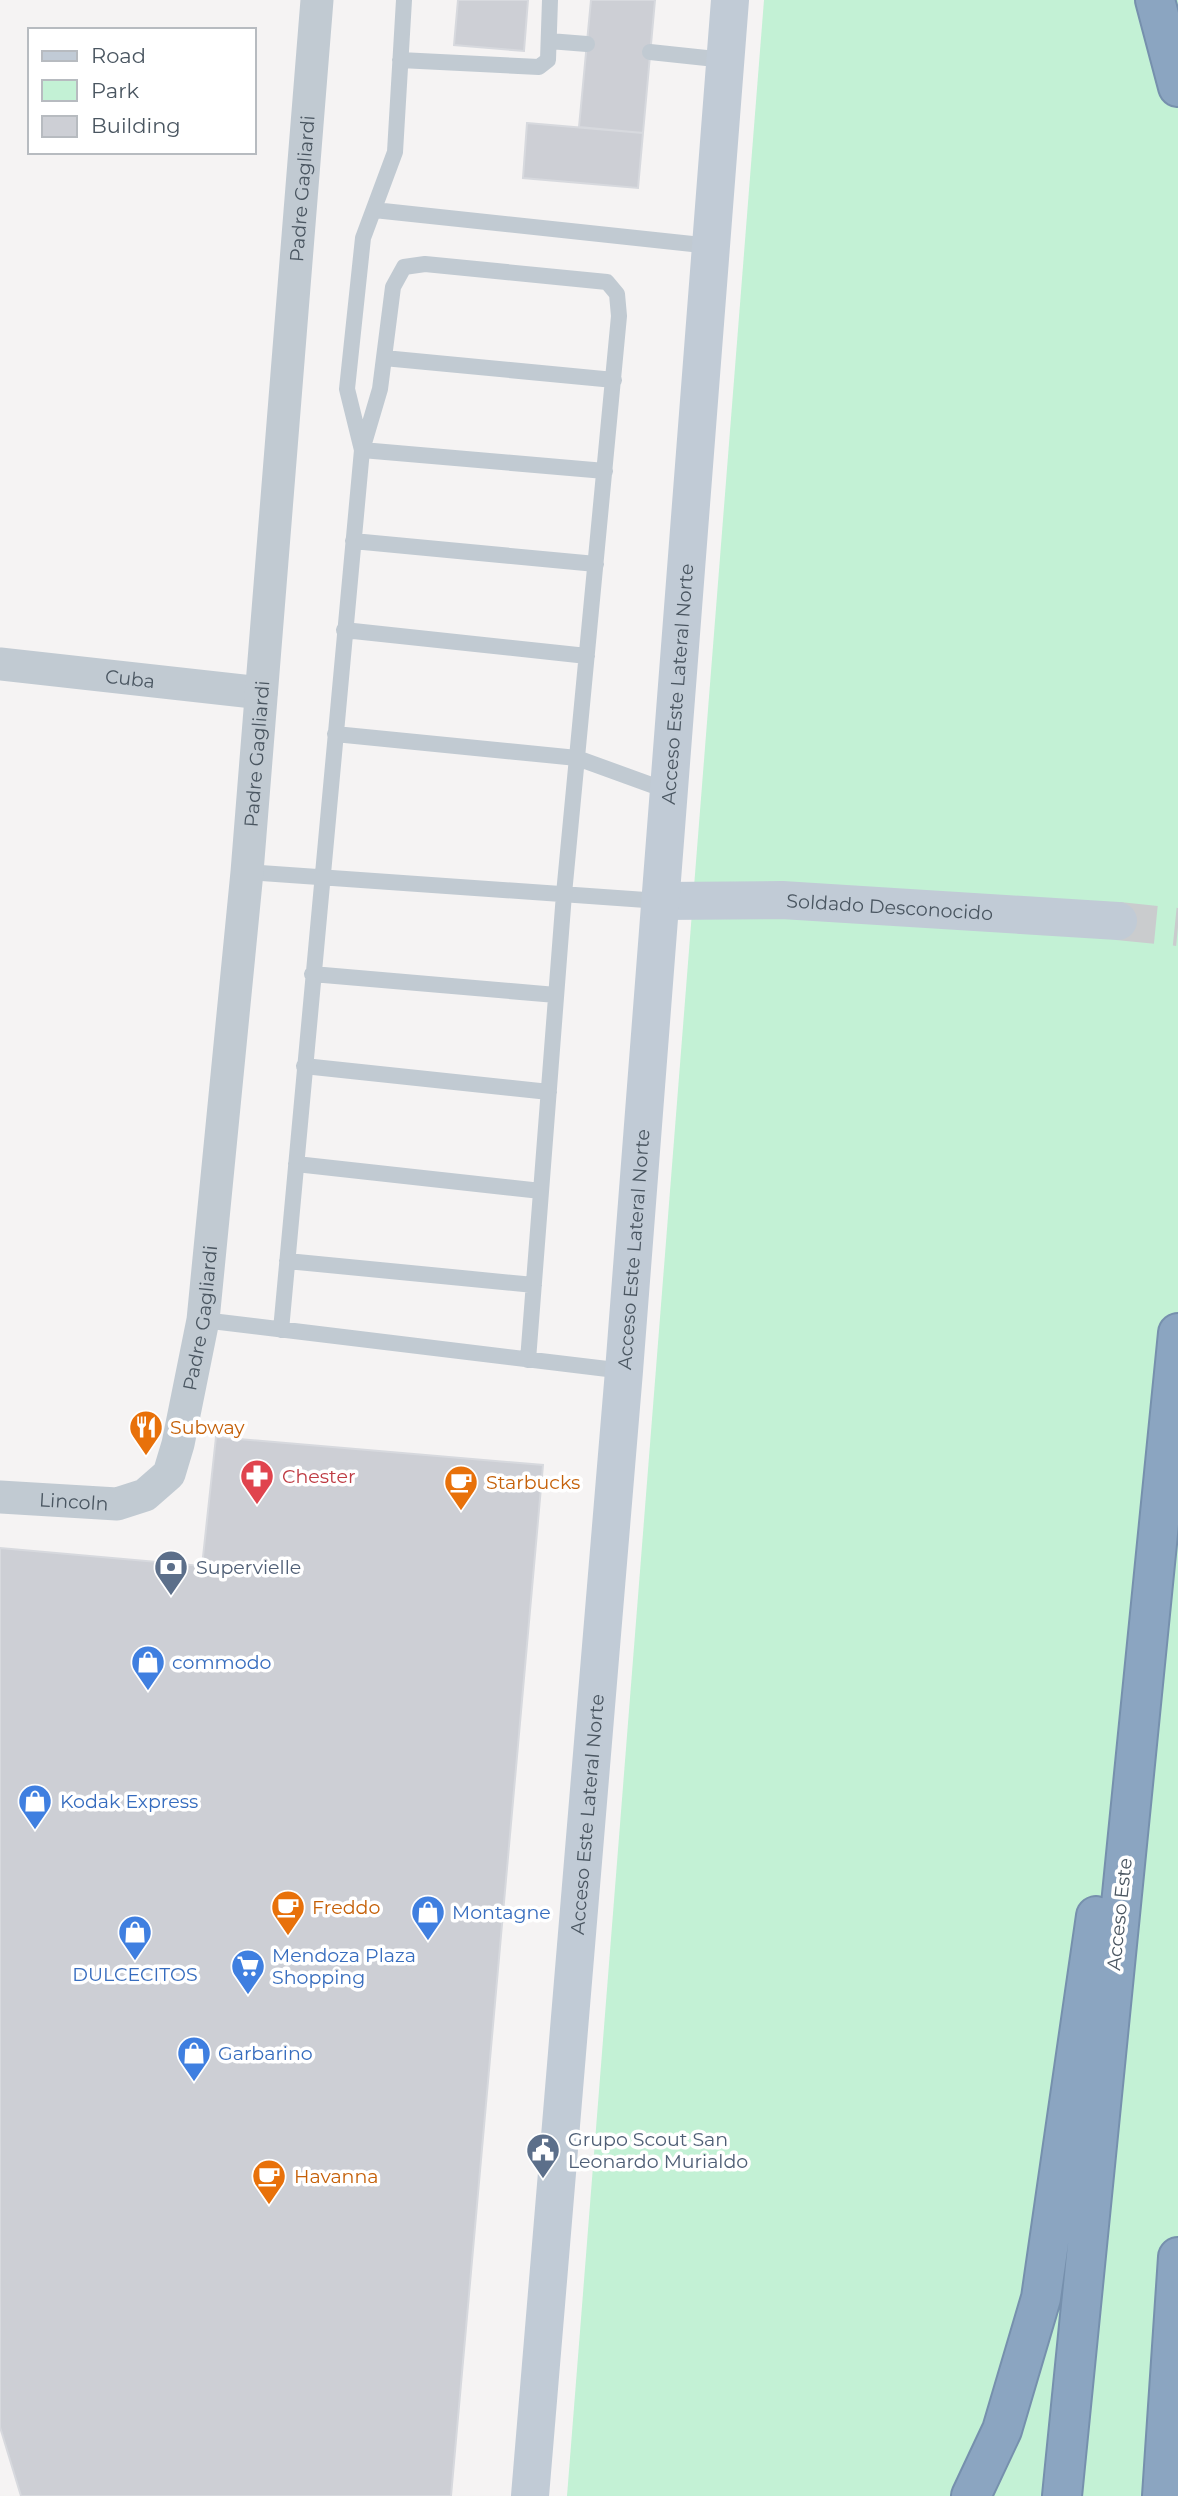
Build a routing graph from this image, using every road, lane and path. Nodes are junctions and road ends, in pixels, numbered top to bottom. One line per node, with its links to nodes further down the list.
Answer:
1 (317, 0): 24 (street, Padre Gagliardi)
2 (404, 0): 10 (lane)
3 (550, 0): 7 (lane)
4 (730, 0): 11 (street, Acceso Este Lateral Norte)
5 (1134, 0): 12 (street)
6 (1155, 0): 12 (highway)
7 (549, 41): 8 (lane); 10 (lane)
8 (587, 44)
9 (650, 52): 11 (lane)
10 (400, 60): 13 (lane)
11 (725, 60): 14 (street, Acceso Este Lateral Norte)
12 (1178, 89)
13 (374, 210): 14 (lane); 17 (lane)
14 (711, 246): 27 (street, Acceso Este Lateral Norte)
15 (384, 358): 16 (lane); 16 (lane); 17 (lane)
16 (614, 380): 18 (lane)
17 (362, 450): 18 (lane); 19 (lane)
18 (605, 471): 20 (lane)
19 (353, 541): 20 (lane); 21 (lane)
20 (596, 564): 22 (lane)
21 (344, 630): 22 (lane); 25 (lane)
22 (587, 656): 26 (lane)
23 (0, 664): 24 (street, Cuba)
24 (261, 693): 28 (street, Padre Gagliardi)
25 (335, 734): 26 (lane); 29 (lane)
26 (578, 758): 27 (lane); 30 (lane)
27 (670, 792): 31 (street, Acceso Este Lateral Norte)
28 (247, 872): 29 (lane); 41 (street, Padre Gagliardi)
29 (320, 877): 30 (lane); 33 (lane)
30 (564, 894): 31 (lane); 34 (lane)
31 (662, 901): 32 (street, Soldado Desconocido); 45 (street, Acceso Este Lateral Norte)
32 (1118, 921)
33 (312, 974): 34 (lane); 35 (lane)
34 (556, 995): 36 (lane)
35 (304, 1066): 36 (lane); 37 (lane)
36 (549, 1092): 38 (lane)
37 (296, 1164): 38 (lane); 39 (lane)
38 (541, 1191): 40 (lane)
39 (287, 1261): 40 (lane); 42 (lane)
40 (534, 1285): 44 (lane)
41 (202, 1320): 42 (lane); 46 (street, Padre Gagliardi)
42 (281, 1330): 44 (lane)
43 (1178, 1333): 48 (highway, Acceso Este)
44 (528, 1360): 45 (lane)
45 (624, 1371): 50 (street, Acceso Este Lateral Norte)
46 (145, 1495): 47 (street, Lincoln)
47 (0, 1497)
48 (1143, 1677): 51 (highway); 52 (highway, Acceso Este)
49 (1178, 2257): 53 (highway)
50 (530, 2496)
51 (971, 2496)
52 (1062, 2496)
53 (1162, 2496)

